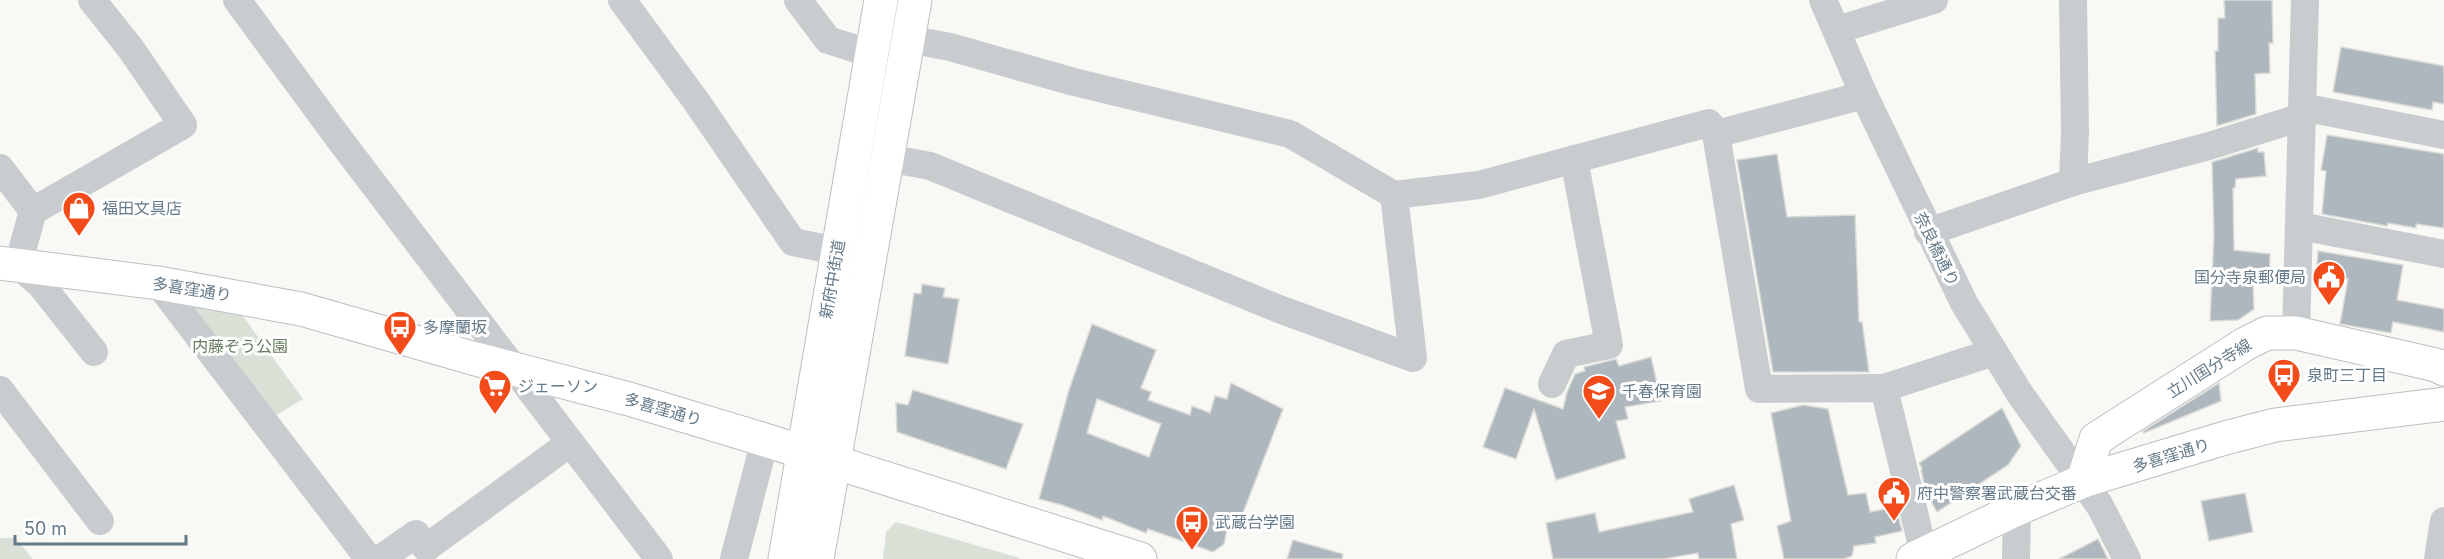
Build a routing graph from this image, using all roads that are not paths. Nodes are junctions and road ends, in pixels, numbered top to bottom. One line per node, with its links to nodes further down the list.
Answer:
1 (92, 0): 23 (street)
2 (237, 0): 33 (street)
3 (622, 0): 26 (street)
4 (798, 0): 13 (street)
5 (881, 0): 13 (main road, 新府中街道)
6 (915, 0): 12 (main road, 新府中街道)
7 (1823, 0): 11 (street, 奈良橋通り)
8 (1934, 0): 11 (street)
9 (2073, 0): 21 (street)
10 (2305, 0): 15 (street)
11 (1837, 30): 14 (street, 奈良橋通り)
12 (908, 39): 18 (main road, 新府中街道); 22 (street)
13 (872, 54): 26 (main road, 新府中街道)
14 (1864, 95): 16 (street); 25 (street, 奈良橋通り)
15 (2302, 112): 17 (street); 21 (street); 24 (street)
16 (1716, 134): 19 (street); 36 (street)
17 (2444, 135)
18 (887, 158): 22 (street); 42 (main road, 新府中街道)
19 (1574, 159): 22 (street); 35 (street)
20 (0, 168): 23 (street)
21 (2073, 182): 25 (street)
22 (1394, 195)
23 (33, 210): 28 (street)
24 (2300, 226): 27 (street); 30 (street)
25 (1928, 232): 32 (street, 奈良橋通り)
26 (837, 251): 41 (main road, 新府中街道)
27 (2444, 254)
28 (9, 264): 29 (main road, 多喜窪通り); 31 (street)
29 (158, 283): 33 (main road, 多喜窪通り); 48 (street)
30 (2296, 333): 34 (main road, 立川国分寺線); 43 (main road, 立川国分寺線)
31 (94, 352)
32 (1994, 352): 36 (street); 43 (street, 奈良橋通り)
33 (516, 368): 39 (main road, 多喜窪通り); 40 (street)
34 (2444, 369)
35 (1552, 384)
36 (1884, 388): 47 (street)
37 (0, 390): 45 (street)
38 (2444, 405): 43 (main road, 多喜窪通り)
39 (765, 440): 41 (main road, 多喜窪通り); 51 (street)
40 (570, 443): 49 (street); 50 (street)
41 (803, 452): 42 (main road, 多喜窪通り); 52 (main road, 新府中街道)
42 (835, 462): 53 (main road); 54 (main road, 新府中街道); 55 (main road, 多喜窪通り)
43 (2083, 482): 44 (main road, 多喜窪通り); 57 (street, 奈良橋通り)
44 (2017, 509): 47 (main road, 多喜窪通り); 56 (street)
45 (100, 520)
46 (2444, 521): 58 (street)
47 (1918, 556)
48 (369, 559)
49 (380, 559)
50 (659, 559)
51 (734, 559)
52 (785, 559)
53 (802, 559)
54 (817, 559)
55 (1140, 559)
56 (2016, 559)
57 (2127, 559)
58 (2438, 559)

